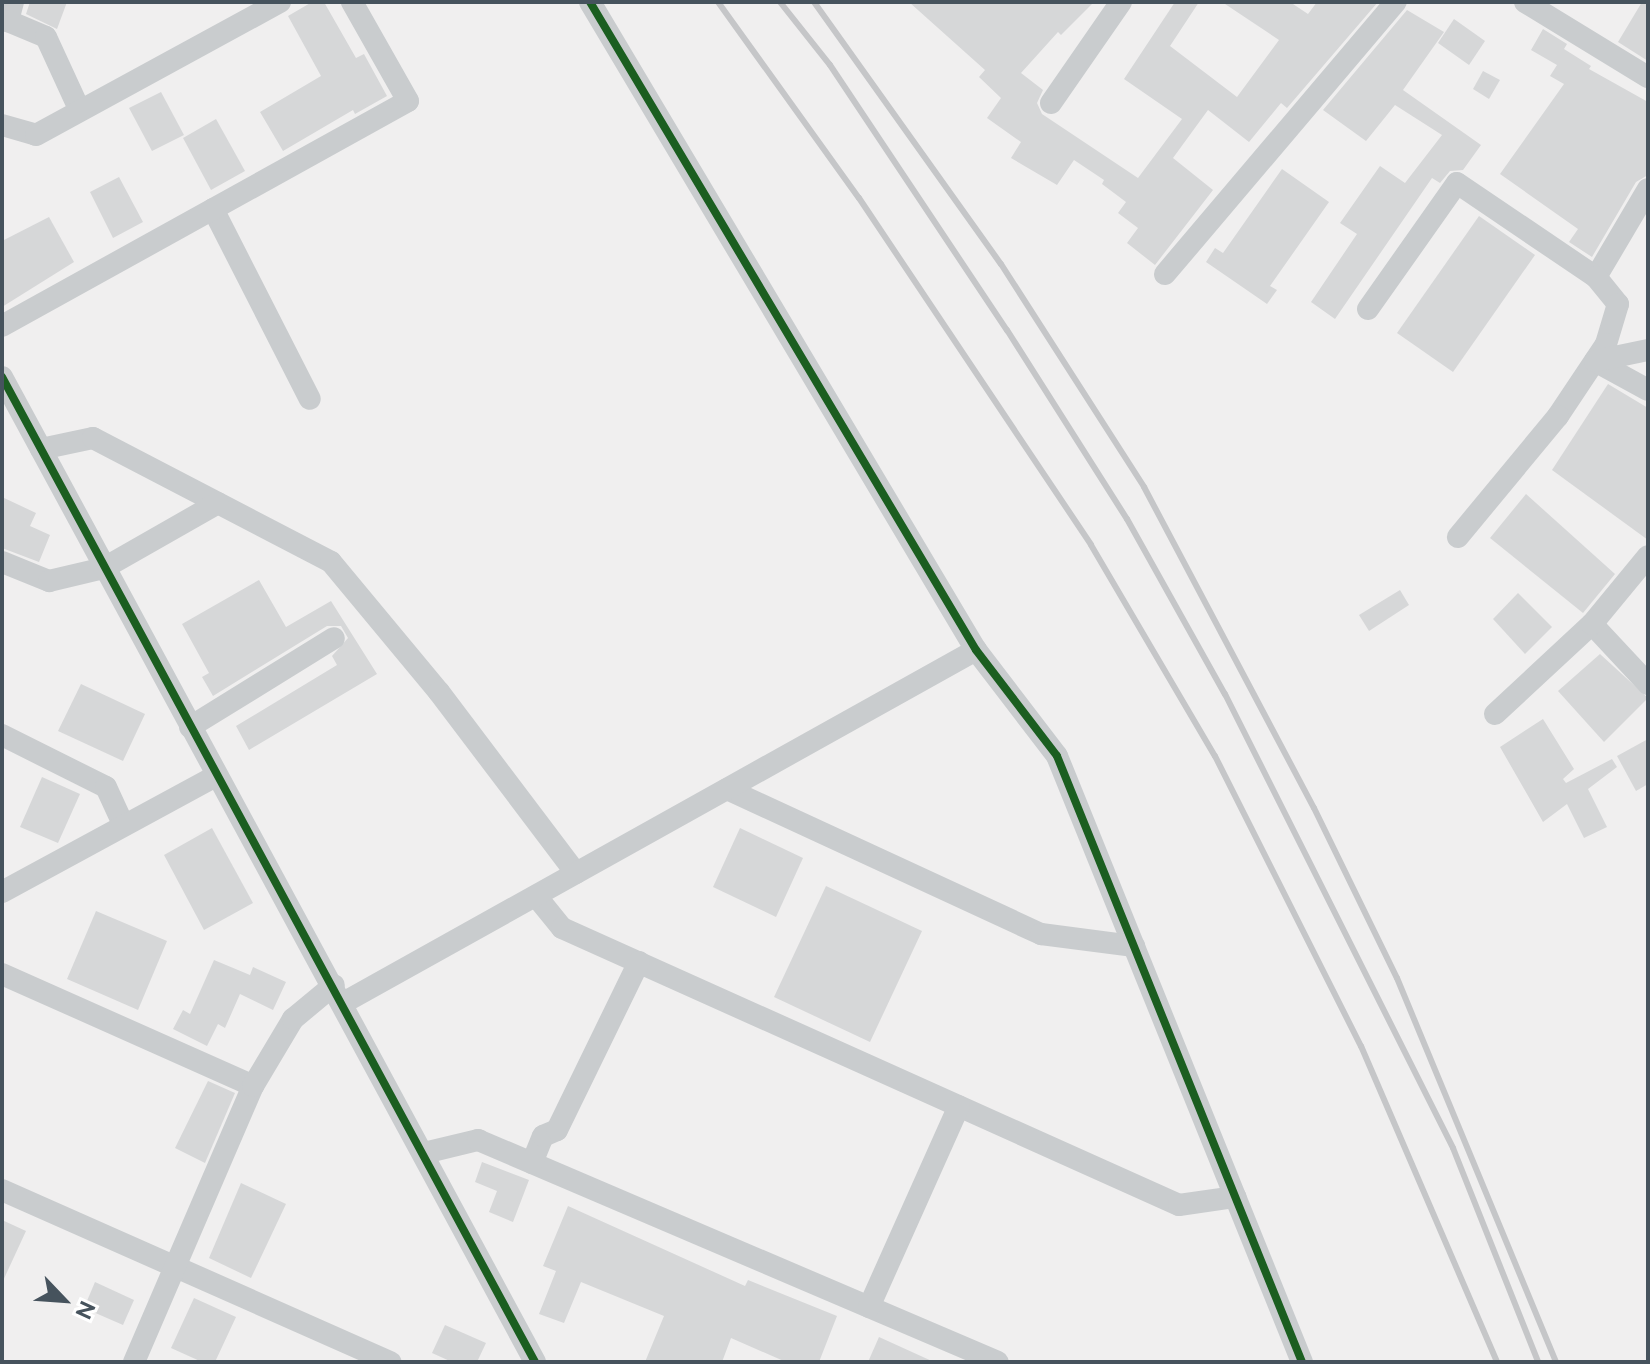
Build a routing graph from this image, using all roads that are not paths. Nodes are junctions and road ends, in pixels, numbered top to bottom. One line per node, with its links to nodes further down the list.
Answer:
1 (13, 2): 10 (street)
2 (280, 2): 10 (street)
3 (352, 2): 13 (street)
4 (590, 2): 33 (street)
5 (1121, 2): 9 (street)
6 (1396, 2): 15 (street)
7 (1525, 2): 8 (street)
8 (1648, 77)
9 (1051, 103)
10 (80, 111): 11 (street)
11 (2, 125)
12 (1648, 189): 14 (street)
13 (213, 209): 18 (street); 23 (street)
14 (1640, 216): 16 (street)
15 (1165, 274)
16 (1596, 277): 17 (street); 20 (street)
17 (1368, 309)
18 (2, 326)
19 (1648, 350): 20 (street)
20 (1595, 361): 22 (street); 27 (street)
21 (2, 377): 24 (street)
22 (1648, 390)
23 (310, 399)
24 (12, 408): 25 (street)
25 (41, 449): 26 (street); 30 (street)
26 (218, 503): 30 (street); 41 (street)
27 (1458, 537)
28 (1648, 556): 31 (street)
29 (2, 562): 30 (street)
30 (104, 568): 36 (street)
31 (1592, 624): 34 (street); 35 (street)
32 (334, 638): 36 (street)
33 (976, 650): 39 (street); 44 (street)
34 (1648, 684)
35 (1495, 714)
36 (190, 727): 38 (street)
37 (2, 735): 40 (street)
38 (216, 776): 40 (street); 47 (street)
39 (727, 789): 41 (street); 44 (street)
40 (123, 824): 42 (street)
41 (576, 873): 43 (street)
42 (2, 892)
43 (536, 896): 45 (street); 47 (street)
44 (1134, 946): 53 (street)
45 (639, 962): 49 (street); 51 (street)
46 (2, 974): 48 (street)
47 (338, 994): 48 (street); 50 (street)
48 (253, 1086): 54 (street)
49 (959, 1106): 53 (street); 55 (street)
50 (424, 1153): 51 (street); 58 (street)
51 (532, 1163): 55 (street)
52 (2, 1190): 54 (street)
53 (1235, 1197): 60 (street)
54 (176, 1265): 56 (street); 57 (street)
55 (869, 1307): 59 (street)
56 (134, 1362)
57 (391, 1362)
58 (535, 1362)
59 (998, 1362)
60 (1302, 1362)

